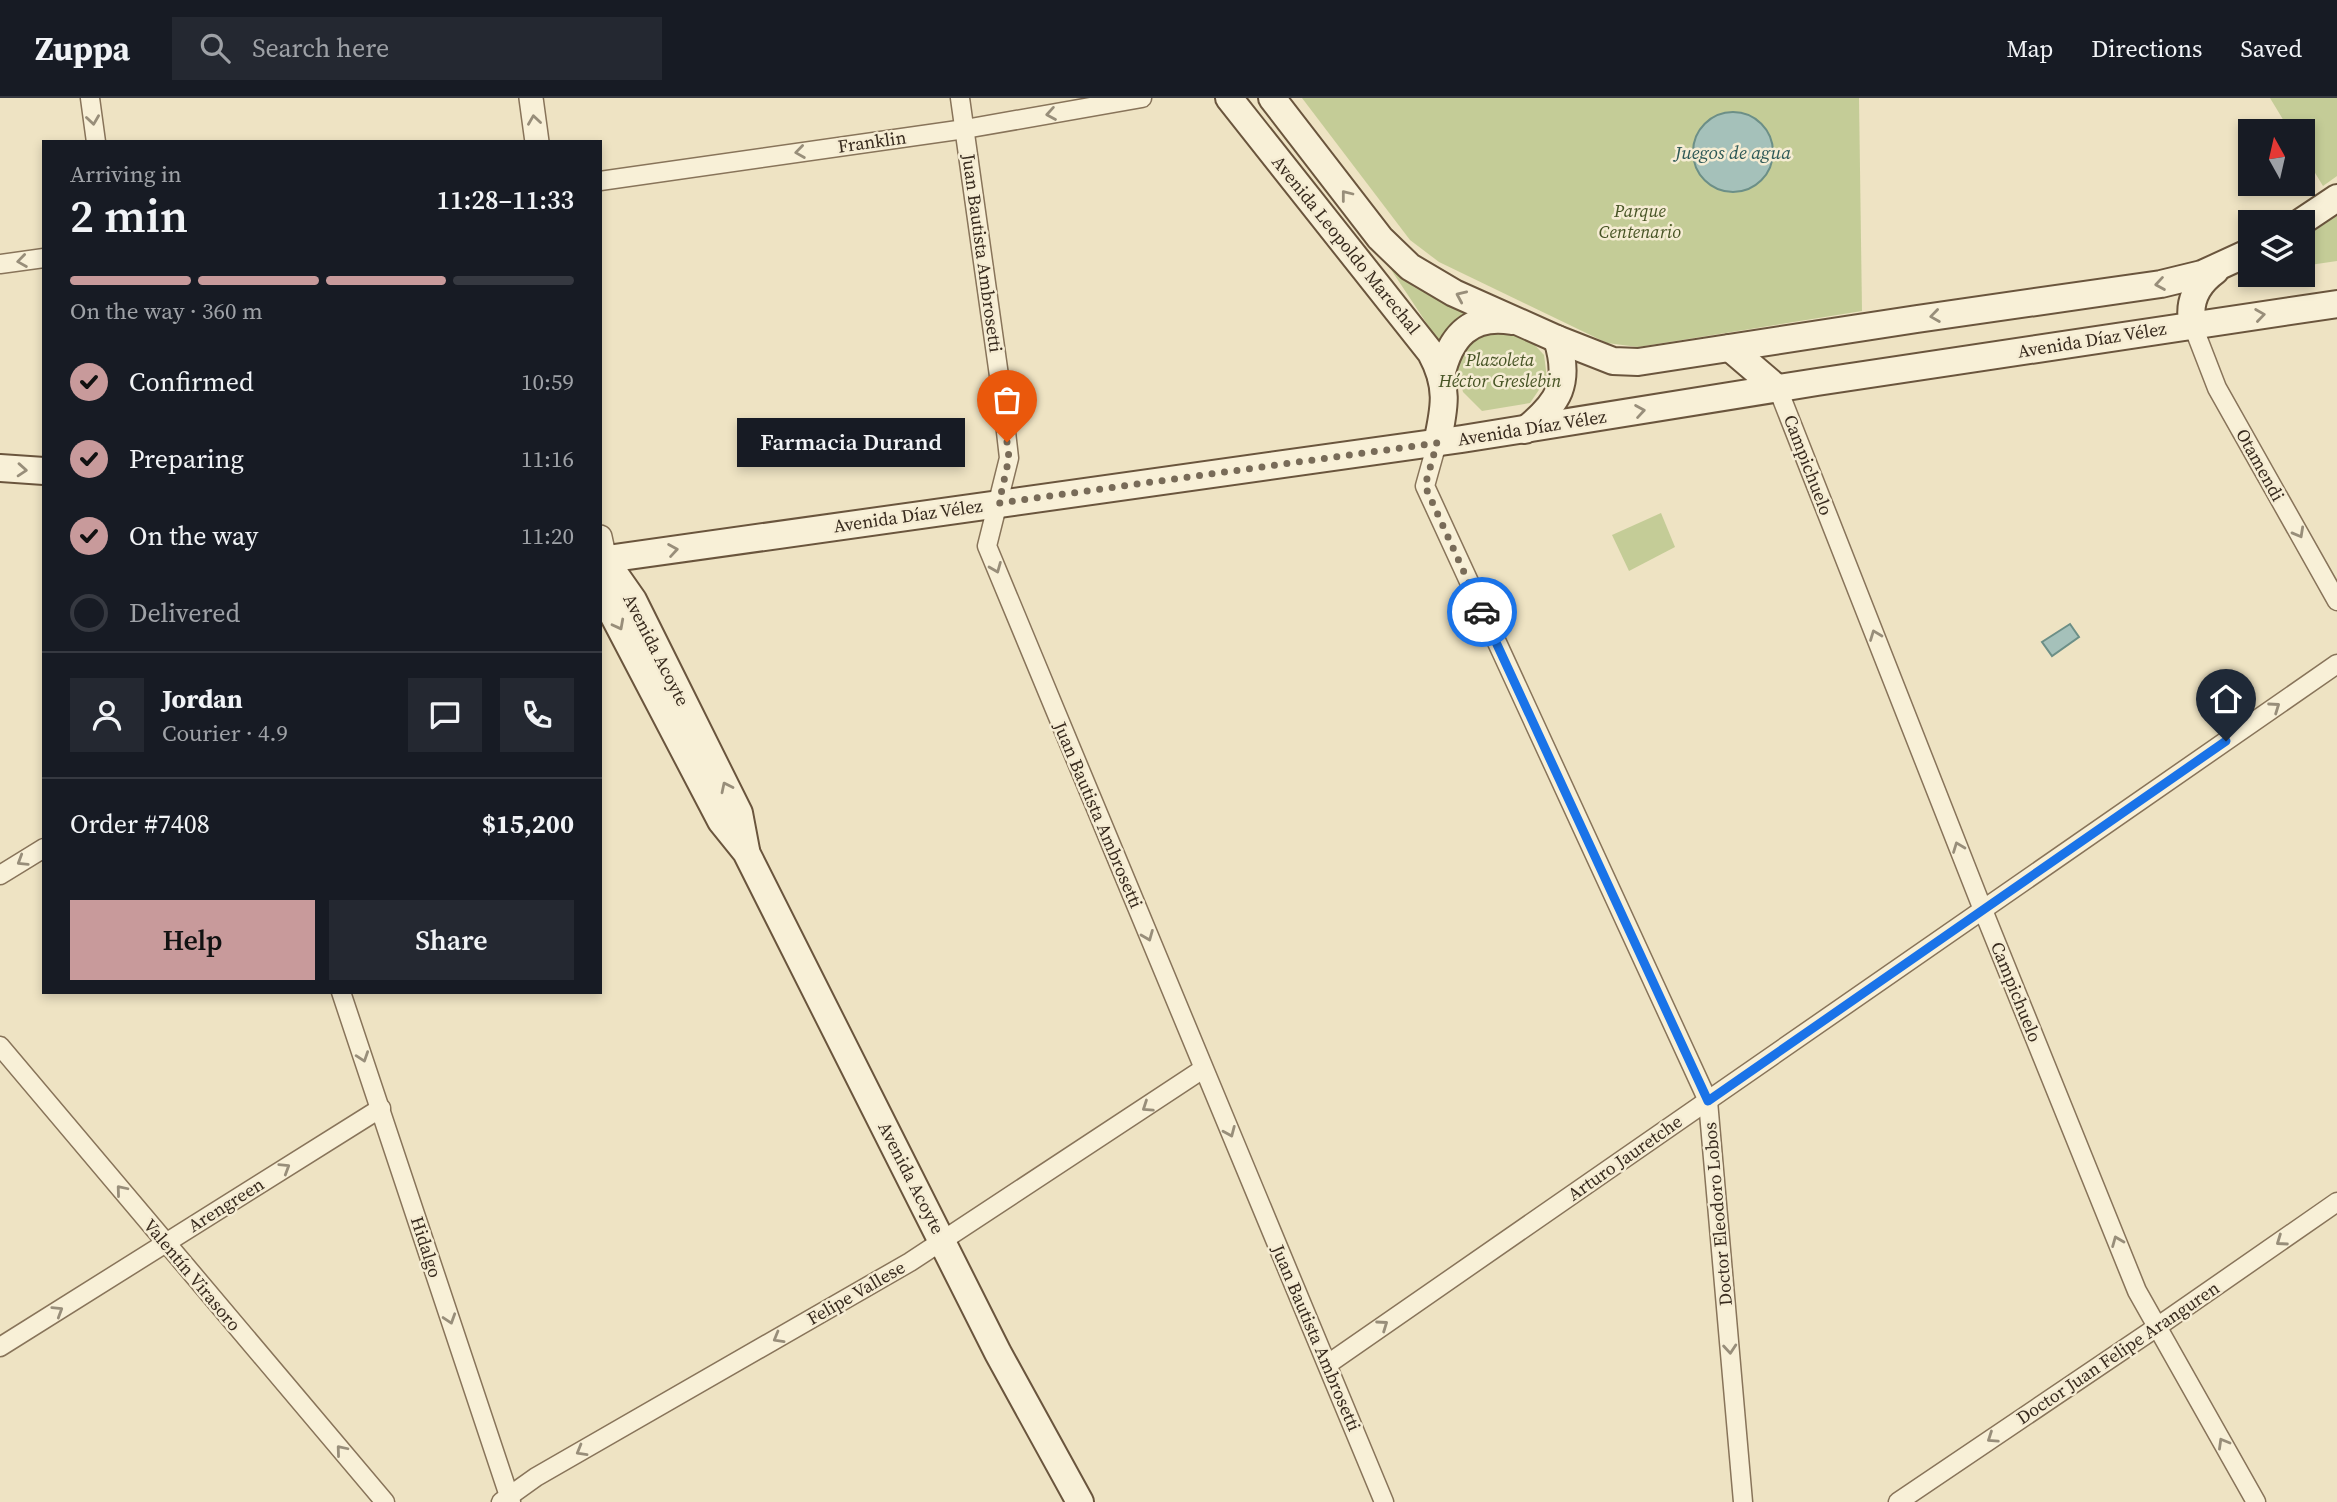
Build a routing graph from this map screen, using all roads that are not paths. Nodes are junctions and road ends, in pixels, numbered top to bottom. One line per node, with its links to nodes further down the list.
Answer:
1 (90, 98): 8 (street, one-way to 8)
2 (531, 98): 9 (street, one-way to 2)
3 (960, 98): 7 (street, Juan Bautista Ambrosetti)
4 (1142, 98): 7 (street, Franklin, one-way to 7)
5 (1229, 98): 22 (main road, Avenida Leopoldo Marechal)
6 (1272, 98): 18 (main road, Avenida Leopoldo Marechal, one-way to 6)
7 (965, 129): 10 (street, Franklin, one-way to 10); 28 (street, Juan Bautista Ambrosetti)
8 (96, 140)
9 (537, 140)
10 (602, 181)
11 (2337, 198): 12 (main road)
12 (2315, 213)
13 (42, 258): 15 (street, one-way to 15)
14 (2238, 258): 16 (main road)
15 (0, 264)
16 (2225, 264): 19 (main road); 21 (main road, one-way to 21)
17 (2334, 302): 19 (main road, Avenida Díaz Vélez, one-way to 17)
18 (1524, 323): 20 (main road, Avenida Leopoldo Marechal); 22 (main road)
19 (2193, 326): 23 (main road, Avenida Díaz Vélez); 30 (street, Otamendi, one-way to 30)
20 (1557, 339): 21 (main road); 24 (main road)
21 (1730, 348): 23 (main road)
22 (1441, 376): 25 (main road, Avenida Leopoldo Marechal)
23 (1778, 388): 24 (main road, Avenida Díaz Vélez, one-way to 23); 34 (street, Campichuelo, one-way to 23)
24 (1525, 430): 25 (main road, Avenida Díaz Vélez)
25 (1437, 443): 28 (main road, Avenida Díaz Vélez); 38 (street, Doctor Eleodoro Lobos)
26 (0, 468): 27 (main road, one-way to 27)
27 (42, 471)
28 (999, 503): 29 (main road, Avenida Díaz Vélez, one-way to 28); 37 (street, Juan Bautista Ambrosetti, one-way to 37)
29 (602, 552): 41 (main road, Avenida Acoyte)
30 (2337, 601)
31 (2337, 664): 34 (street, Arturo Jauretche, one-way to 31)
32 (42, 849): 33 (street, one-way to 33)
33 (0, 875)
34 (1983, 911): 38 (street, Arturo Jauretche); 43 (street, Campichuelo, one-way to 34)
35 (342, 994): 39 (street, Hidalgo, one-way to 39)
36 (0, 1046): 42 (street, Valentín Virasoro, one-way to 36)
37 (1203, 1069): 41 (street, Felipe Vallese, one-way to 41); 45 (street, Juan Bautista Ambrosetti, one-way to 45)
38 (1708, 1101): 45 (street, Arturo Jauretche, one-way to 38); 50 (street, Doctor Eleodoro Lobos, one-way to 50)
39 (381, 1108): 42 (street, Arengreen, one-way to 39); 46 (street, Hidalgo, one-way to 46)
40 (2337, 1202): 43 (street, Doctor Juan Felipe Aranguren, one-way to 43)
41 (942, 1241): 46 (street, Felipe Vallese, one-way to 46); 48 (main road, Avenida Acoyte)
42 (164, 1243): 44 (street, Arengreen, one-way to 42); 47 (street, Valentín Virasoro, one-way to 42)
43 (2157, 1328): 51 (street, Doctor Juan Felipe Aranguren, one-way to 51); 52 (street, Campichuelo, one-way to 43)
44 (0, 1347)
45 (1328, 1364): 49 (street, Juan Bautista Ambrosetti)
46 (507, 1500)
47 (385, 1502)
48 (1080, 1502)
49 (1384, 1502)
50 (1743, 1502)
51 (1898, 1502)
52 (2256, 1502)

